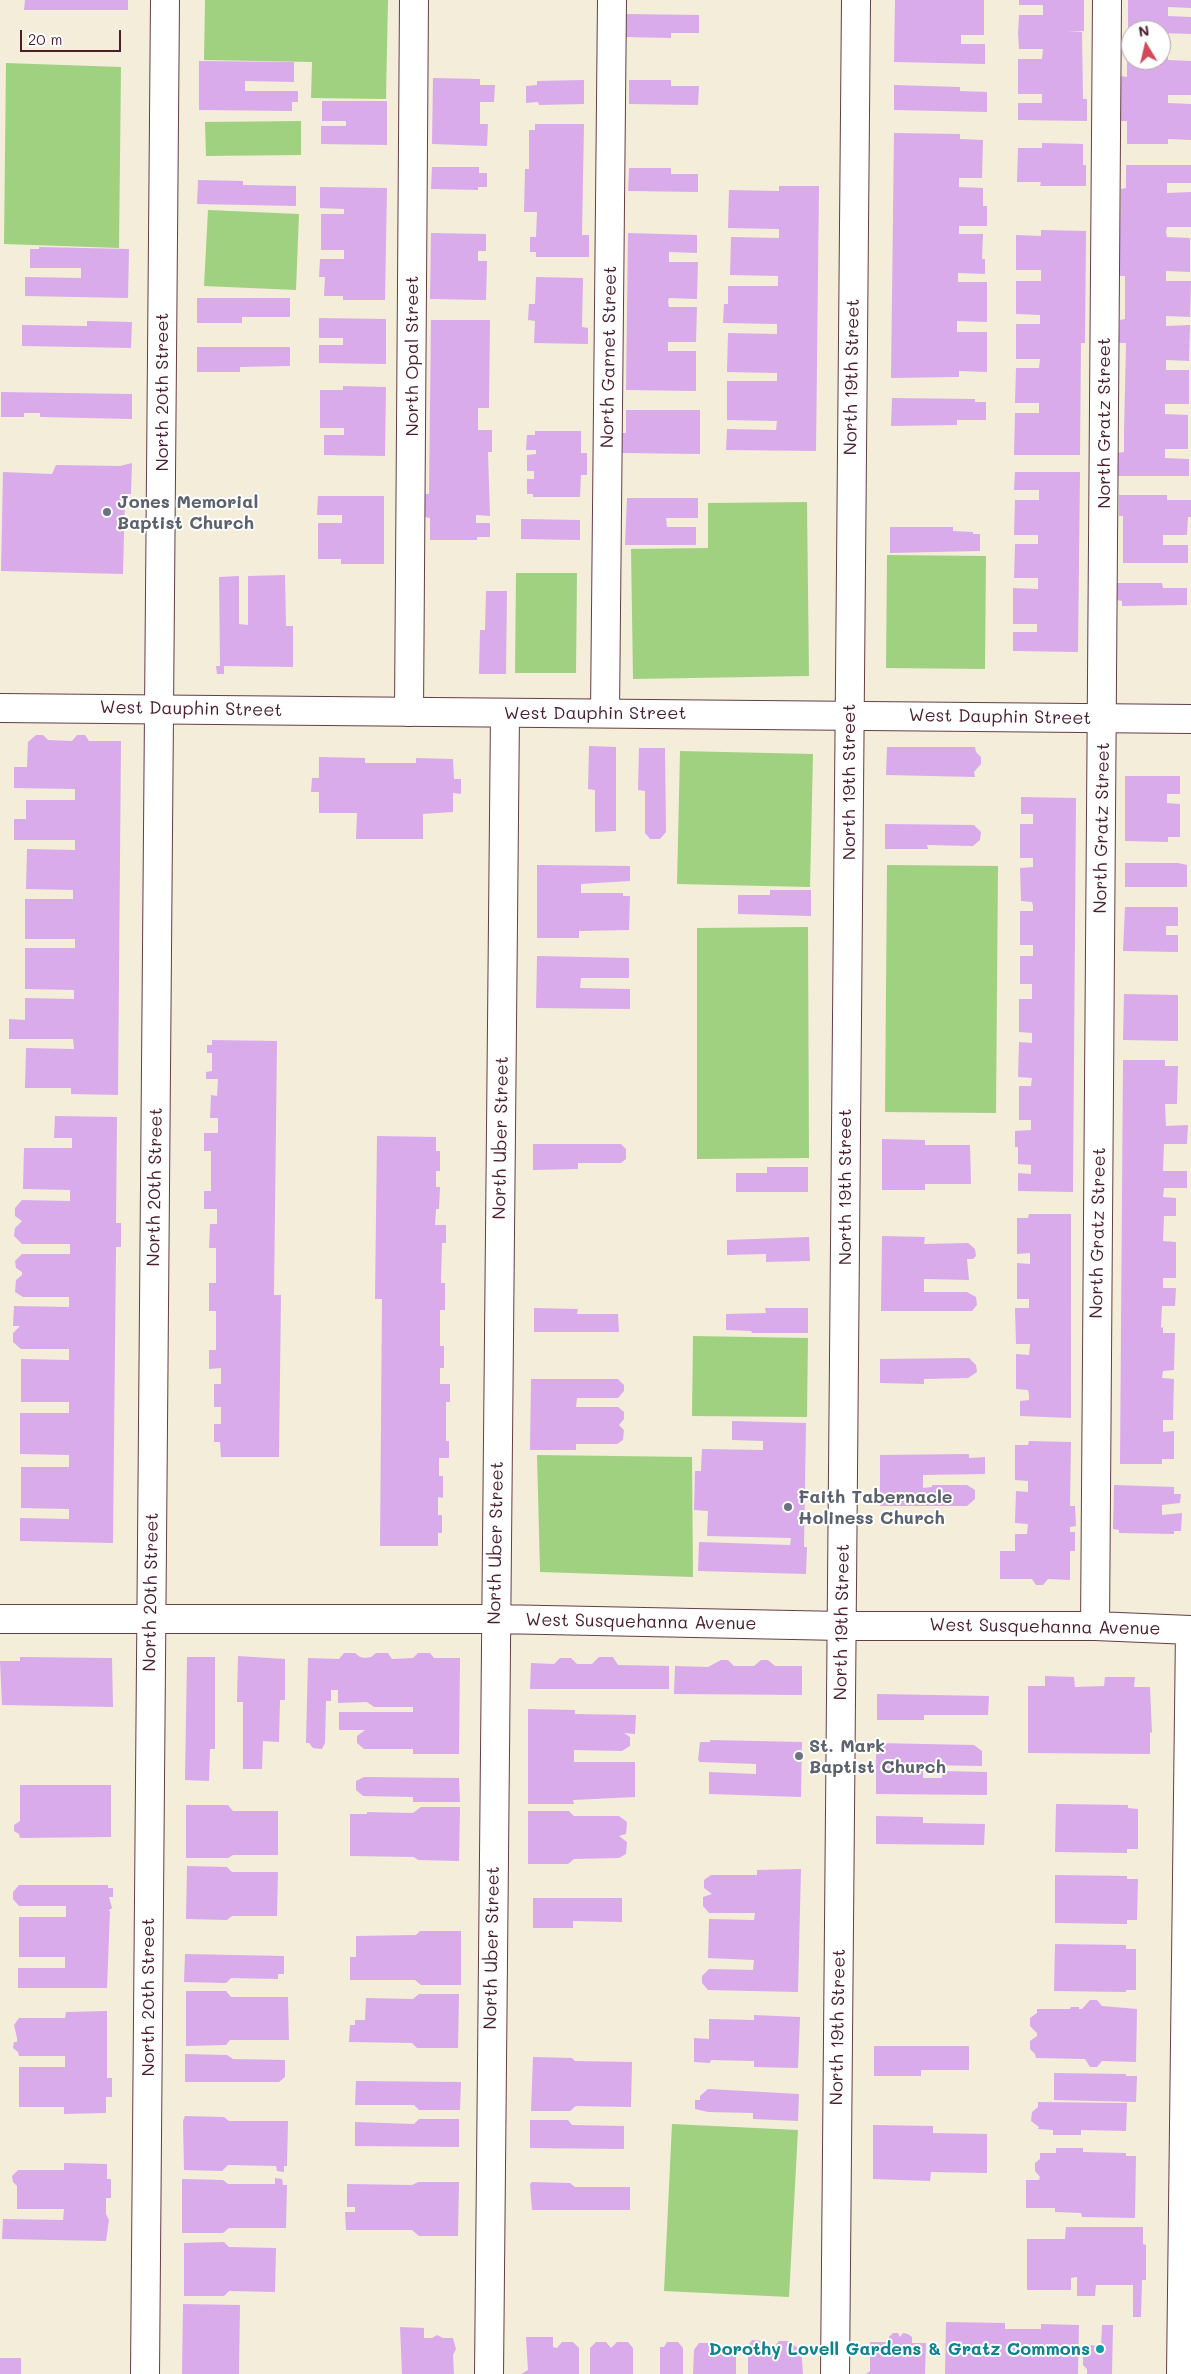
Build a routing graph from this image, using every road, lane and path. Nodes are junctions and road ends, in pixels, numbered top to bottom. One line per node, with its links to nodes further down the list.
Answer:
1 (165, 0): 7 (street, North 20th Street)
2 (414, 0): 8 (street, North Opal Street)
3 (612, 0): 10 (street, North Garnet Street)
4 (856, 0): 11 (street, North 19th Street)
5 (1107, 0): 12 (street, North Gratz Street)
6 (0, 708): 7 (street, West Dauphin Street)
7 (159, 709): 8 (street, West Dauphin Street); 16 (street, North 20th Street)
8 (409, 712): 9 (street, West Dauphin Street)
9 (505, 713): 10 (street, West Dauphin Street); 15 (street, North Uber Street)
10 (605, 713): 11 (street, West Dauphin Street)
11 (850, 716): 12 (street, West Dauphin Street); 17 (street, North 19th Street)
12 (1103, 718): 13 (street, West Dauphin Street); 18 (street, North Gratz Street)
13 (1191, 719)
14 (0, 1619): 16 (street, West Susquehanna Avenue)
15 (496, 1619): 16 (street, West Susquehanna Avenue); 17 (street, West Susquehanna Avenue); 21 (street, North Uber Street)
16 (150, 1620): 20 (street, North 20th Street)
17 (842, 1626): 18 (street, West Susquehanna Avenue); 22 (street, North 19th Street)
18 (1095, 1626): 19 (street, West Susquehanna Avenue)
19 (1191, 1630): 23 (street)
20 (145, 2374)
21 (488, 2374)
22 (835, 2374)
23 (1181, 2374)

